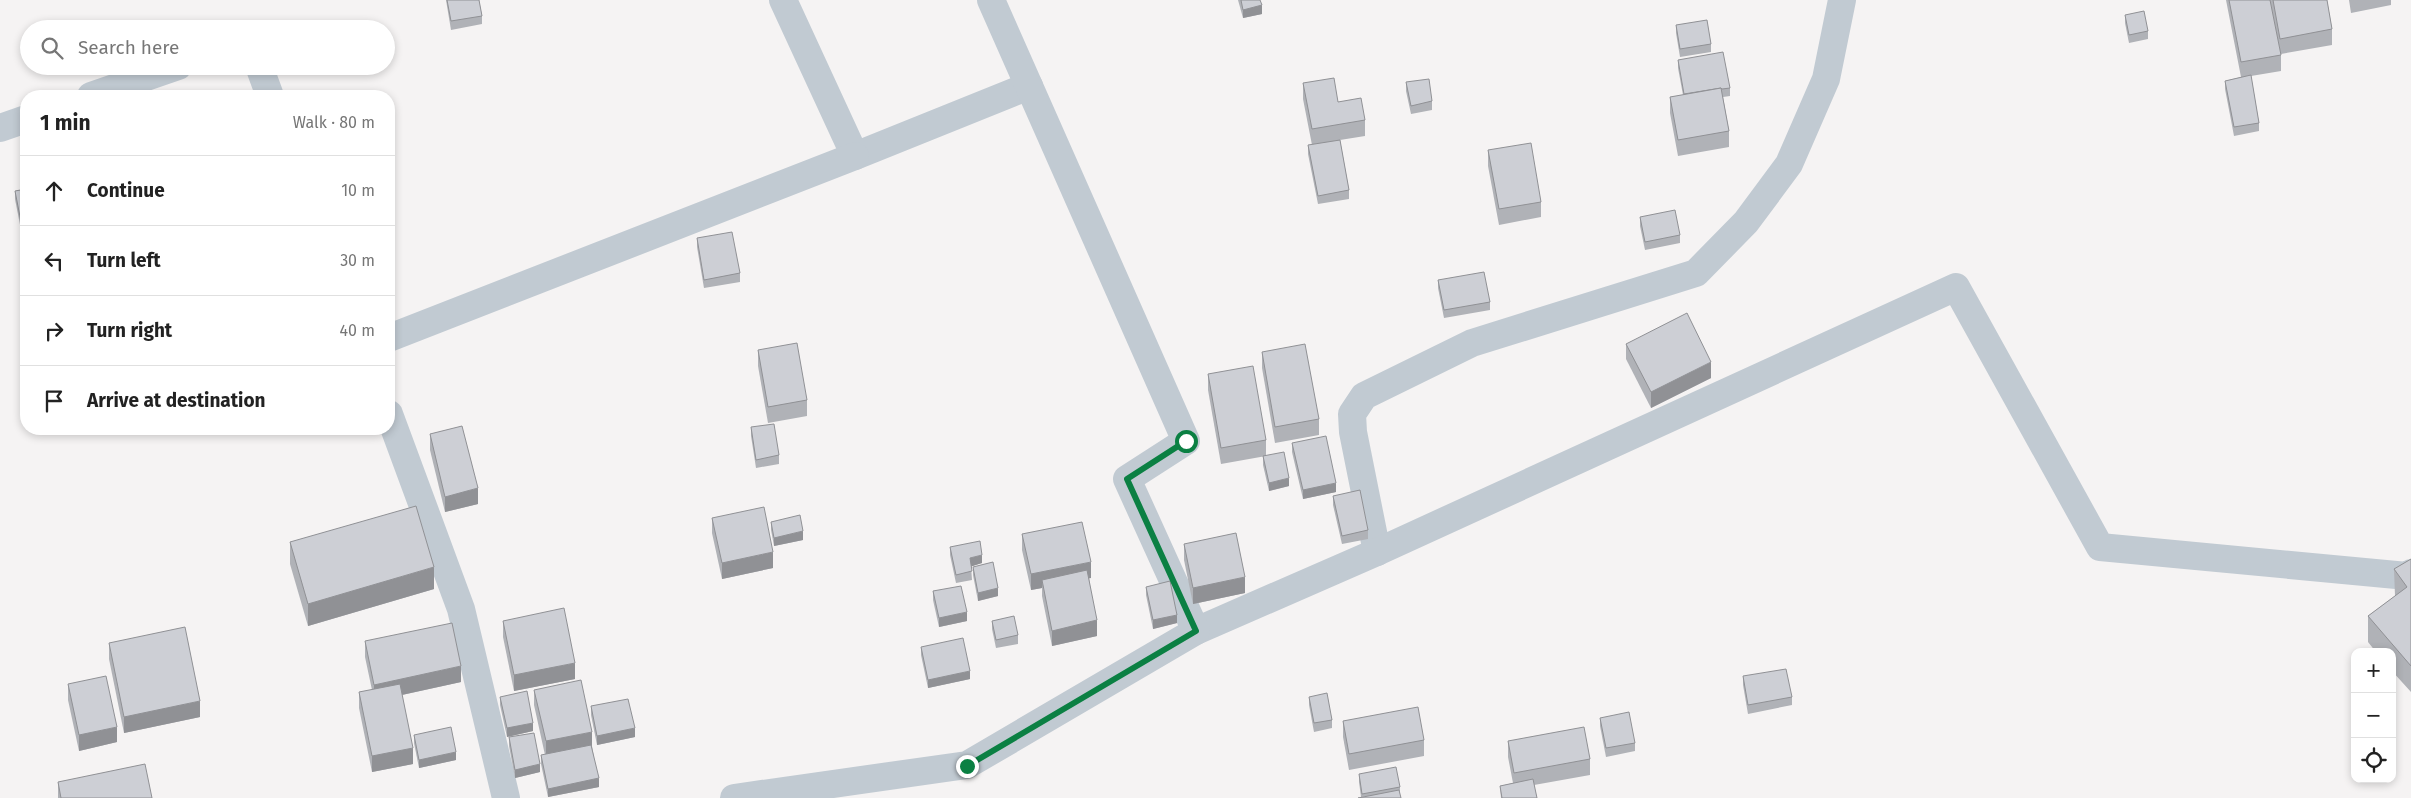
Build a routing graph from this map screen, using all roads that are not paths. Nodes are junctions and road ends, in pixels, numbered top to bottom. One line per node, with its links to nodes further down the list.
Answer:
1 (783, 0): 11 (street)
2 (991, 0): 6 (street)
3 (1842, 0): 14 (street)
4 (152, 75): 7 (street)
5 (262, 75): 8 (street)
6 (1029, 86): 11 (street); 16 (street)
7 (108, 90)
8 (268, 90)
9 (20, 121): 10 (street)
10 (0, 128)
11 (855, 156): 12 (street)
12 (395, 336)
13 (395, 430): 17 (street)
14 (1377, 552): 15 (street); 16 (street)
15 (2411, 573)
16 (1196, 631): 18 (street)
17 (506, 798)
18 (734, 798)

